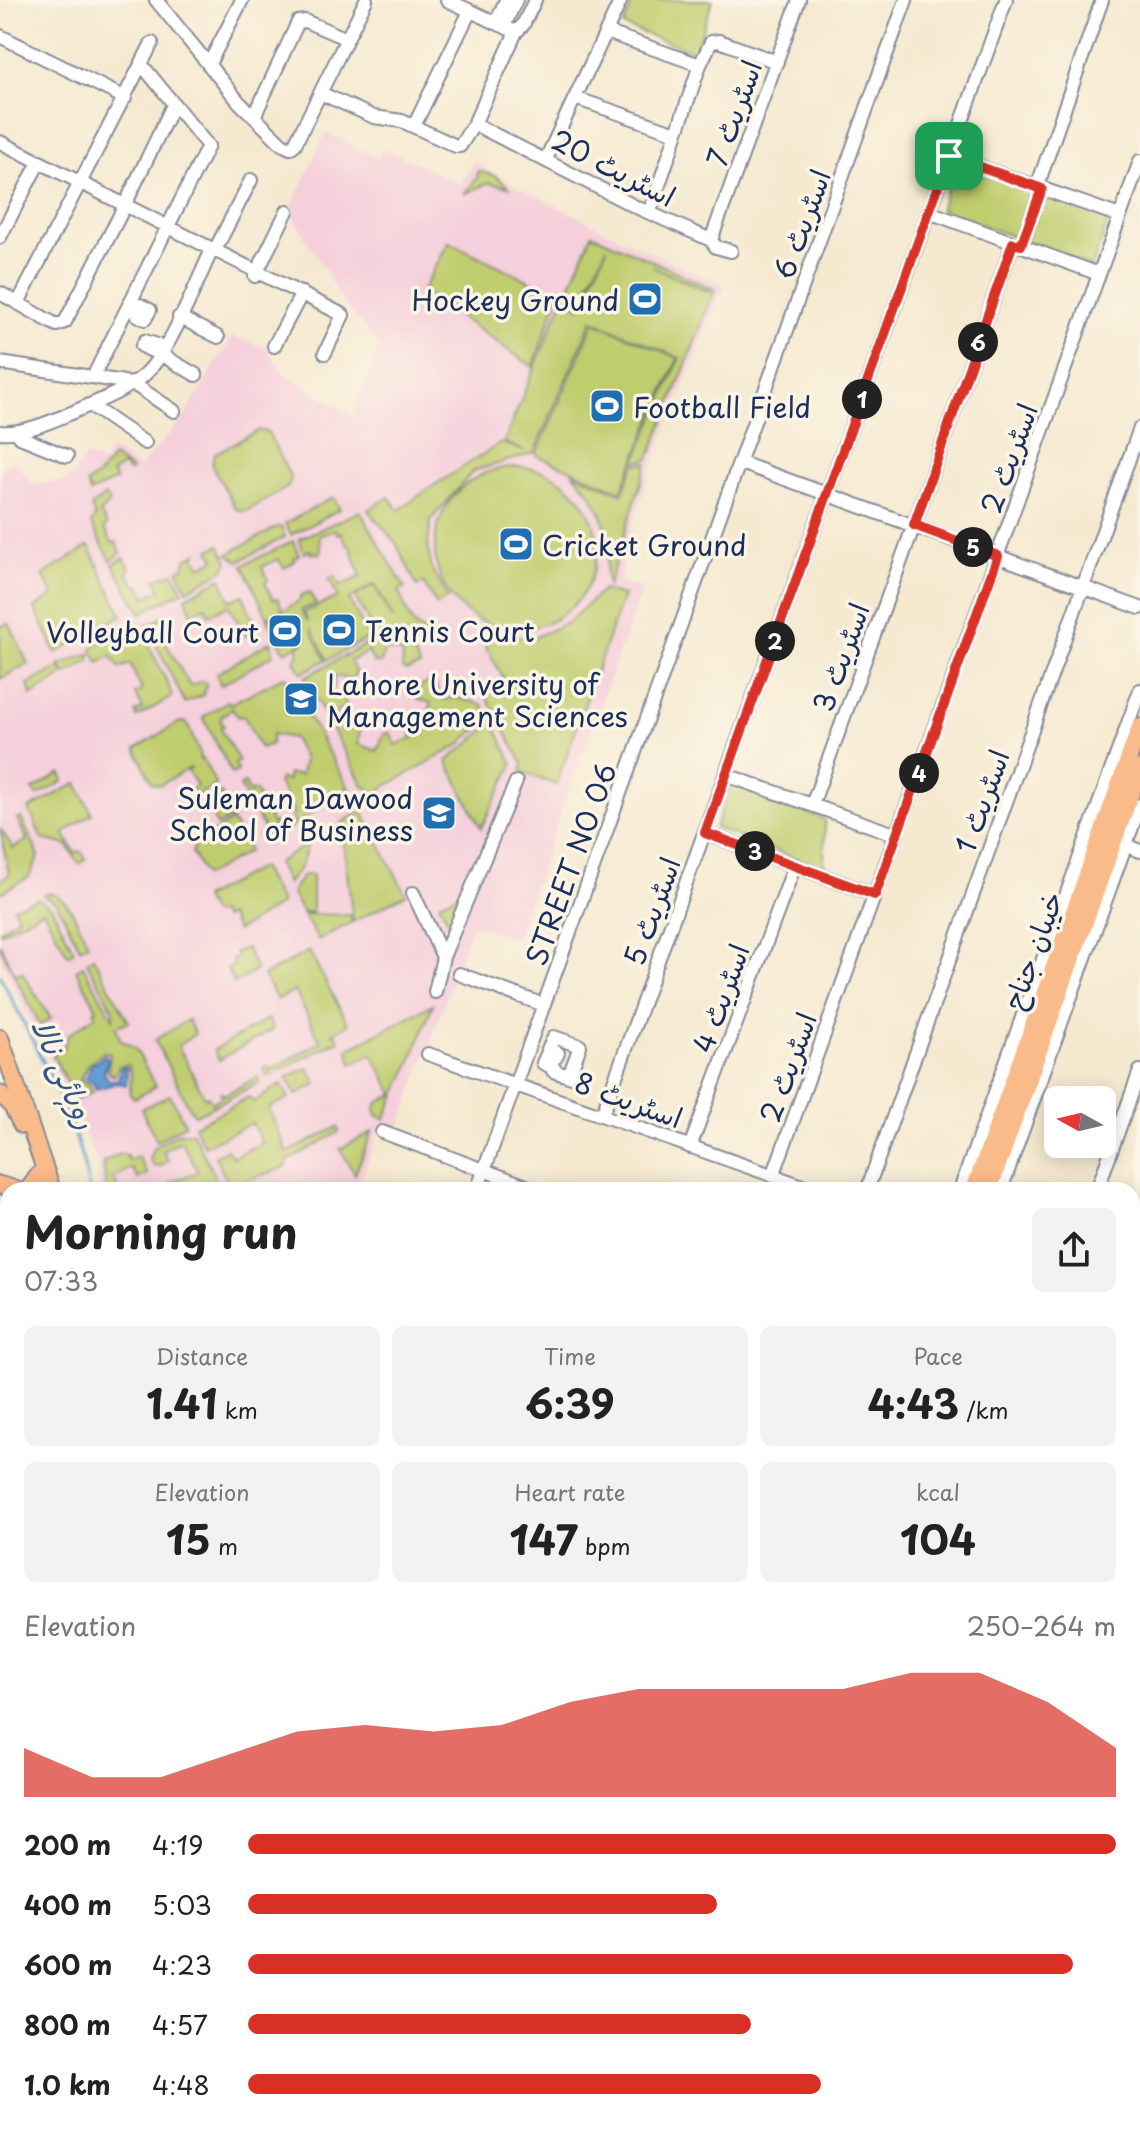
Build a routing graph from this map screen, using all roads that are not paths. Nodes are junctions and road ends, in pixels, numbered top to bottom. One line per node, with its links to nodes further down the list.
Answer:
1 (242, 0): 21 (street)
2 (366, 0): 18 (street)
3 (447, 0): 14 (street)
4 (506, 0): 15 (street)
5 (516, 0): 15 (street)
6 (526, 0): 15 (street)
7 (535, 0): 15 (street)
8 (621, 0): 16 (street)
9 (799, 0): 20 (street, اسٹریٹ 7)
10 (906, 0): 73 (street, اسٹریٹ 6)
11 (1006, 0): 34 (street, اسٹریٹ 5)
12 (1102, 0): 40 (street)
13 (159, 1): 21 (street)
14 (470, 11): 15 (street); 30 (street)
15 (507, 28): 29 (street)
16 (606, 32): 23 (street); 26 (street)
17 (0, 36): 25 (street)
18 (347, 39): 24 (street); 28 (street)
19 (152, 43): 22 (street)
20 (777, 62): 23 (street); 48 (street, اسٹریٹ 7)
21 (209, 64): 28 (street)
22 (142, 65): 25 (street); 27 (street)
23 (700, 65): 31 (street)
24 (320, 93): 28 (street); 30 (street)
25 (125, 98): 39 (street)
26 (575, 98): 31 (street); 35 (street)
27 (173, 105): 41 (street); 46 (street)
28 (254, 117)
29 (474, 124): 30 (street); 35 (street, اسٹریٹ 20)
30 (414, 126)
31 (676, 133): 43 (street)
32 (0, 142): 37 (street)
33 (0, 149): 37 (street)
34 (949, 156): 40 (street); 44 (street, اسٹریٹ 5)
35 (546, 159): 43 (street, اسٹریٹ 20)
36 (1140, 161): 45 (street, اسٹریٹ 2)
37 (37, 164): 39 (street); 47 (street)
38 (251, 180): 51 (street)
39 (80, 186): 41 (street); 56 (street)
40 (1039, 188): 45 (street); 49 (street)
41 (124, 208): 46 (street); 56 (street)
42 (287, 211): 52 (street)
43 (650, 211): 48 (street, اسٹریٹ 20)
44 (929, 212): 49 (street); 74 (street, اسٹریٹ 5)
45 (1120, 216): 53 (street, اسٹریٹ 2)
46 (168, 229): 51 (street); 64 (street)
47 (0, 237)
48 (711, 240): 50 (street, اسٹریٹ 20)
49 (1017, 244): 53 (street); 75 (street)
50 (731, 251)
51 (213, 252): 52 (street); 57 (street)
52 (256, 274): 55 (street)
53 (1099, 274): 76 (street, اسٹریٹ 2)
54 (0, 293): 56 (street)
55 (300, 296): 59 (street); 60 (street)
56 (18, 303)
57 (179, 317): 58 (street); 61 (street)
58 (218, 337)
59 (274, 346)
60 (325, 353)
61 (160, 354): 63 (street); 65 (street)
62 (0, 363): 64 (street)
63 (196, 375)
64 (93, 377): 65 (street)
65 (129, 384): 66 (street); 67 (street)
66 (90, 405): 69 (street); 71 (street)
67 (174, 411)
68 (1140, 428): 77 (street, اسٹریٹ 1)
69 (17, 431): 70 (street); 72 (street)
70 (0, 432)
71 (145, 443)
72 (67, 456)
73 (741, 463): 74 (street); 96 (street, STREET NO 06)
74 (828, 495): 75 (street); 82 (street, اسٹریٹ 5)
75 (914, 525): 76 (street); 84 (street, اسٹریٹ 3)
76 (998, 556): 77 (street); 87 (street, اسٹریٹ 2)
77 (1083, 586): 78 (street); 116 (street, اسٹریٹ 1)
78 (1140, 608)
79 (1140, 690): 117 (street)
80 (1140, 727): 118 (main road, خیبان جناح)
81 (1140, 768): 88 (main road, خیبان جناح)
82 (726, 775): 84 (street); 86 (street, اسٹریٹ 5)
83 (516, 782): 93 (street)
84 (812, 805): 87 (street)
85 (1140, 805): 88 (street)
86 (705, 833): 90 (street); 104 (street, اسٹریٹ 5)
87 (897, 835): 92 (street, اسٹریٹ 2)
88 (1120, 843): 89 (street); 119 (main road, خیبان جناح); 120 (street)
89 (1140, 851)
90 (795, 865): 92 (street); 107 (street, اسٹریٹ 4)
91 (413, 893): 93 (street)
92 (875, 895): 110 (street, اسٹریٹ 2)
93 (443, 957): 95 (street)
94 (459, 974): 96 (street)
95 (435, 992)
96 (544, 1005): 102 (street, STREET NO 06)
97 (0, 1038): 99 (main road)
98 (428, 1054): 102 (street, اسٹریٹ 8)
99 (10, 1061): 101 (main road); 106 (main road)
100 (1140, 1071): 121 (street)
101 (0, 1076)
102 (515, 1084): 104 (street, اسٹریٹ 8); 109 (street, STREET NO 06)
103 (0, 1094): 106 (main road)
104 (602, 1115): 107 (street, اسٹریٹ 8)
105 (382, 1132): 109 (street)
106 (32, 1134): 108 (main road)
107 (690, 1147): 110 (street, اسٹریٹ 8)
108 (44, 1168): 111 (main road); 112 (main road)
109 (484, 1171): 113 (street, STREET NO 06); 114 (street)
110 (773, 1176): 115 (street, اسٹریٹ 8)
111 (34, 1182)
112 (49, 1182)
113 (480, 1182)
114 (515, 1182)
115 (791, 1182)
116 (870, 1182)
117 (963, 1182)
118 (977, 1182)
119 (992, 1182)
120 (1004, 1182)
121 (1100, 1182)

